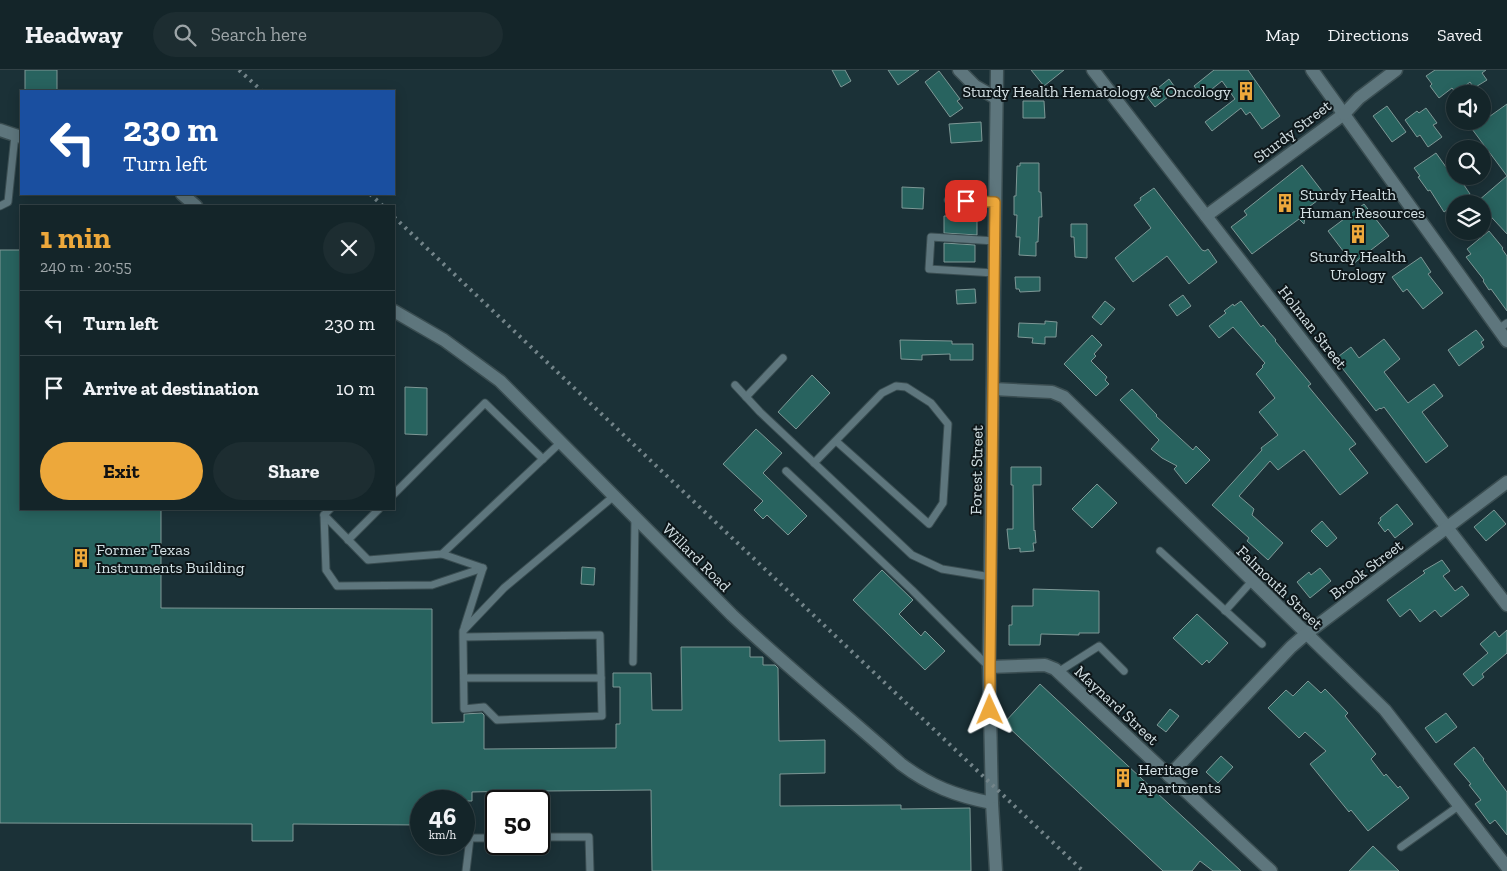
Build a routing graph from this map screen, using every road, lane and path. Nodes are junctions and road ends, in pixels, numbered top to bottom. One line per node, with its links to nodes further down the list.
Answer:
1 (959, 70): 6 (street)
2 (997, 70): 6 (street, Forest Street)
3 (1093, 70): 15 (street, Holman Street)
4 (1312, 70): 7 (street)
5 (1396, 70): 7 (street, Sturdy Street)
6 (996, 98): 12 (street, Forest Street)
7 (1344, 114): 15 (street, Sturdy Street); 19 (street)
8 (0, 130): 9 (street)
9 (18, 136): 14 (lane)
10 (183, 195): 13 (street)
11 (948, 200): 12 (lane)
12 (995, 202): 16 (street, Forest Street)
13 (195, 205)
14 (0, 206)
15 (1206, 216): 37 (street, Holman Street)
16 (995, 240): 17 (street, Forest Street); 17 (lane)
17 (994, 273): 23 (street, Forest Street)
18 (395, 312): 26 (street, Willard Road)
19 (1503, 326): 20 (street)
20 (1507, 341)
21 (783, 358): 24 (lane)
22 (735, 385): 24 (lane)
23 (993, 389): 42 (street, Forest Street); 43 (street, Falmouth Street)
24 (746, 398): 28 (lane)
25 (836, 441): 25 (lane); 28 (lane)
26 (561, 442): 27 (lane); 32 (street, Willard Road)
27 (544, 459): 31 (lane); 40 (lane)
28 (814, 463): 42 (lane)
29 (786, 471): 50 (lane)
30 (1507, 482): 37 (street, Brook Street)
31 (395, 493)
32 (614, 496): 36 (street, Willard Road); 46 (lane)
33 (329, 510): 35 (lane)
34 (378, 510): 38 (lane)
35 (324, 515): 38 (lane); 41 (lane)
36 (635, 518): 49 (lane); 56 (street, Willard Road)
37 (1447, 527): 44 (street, Holman Street); 47 (street, Brook Street)
38 (348, 540): 40 (lane)
39 (1160, 551): 45 (lane)
40 (442, 554): 41 (lane)
41 (483, 568): 46 (lane)
42 (991, 576): 50 (street, Forest Street)
43 (1252, 581): 45 (lane); 47 (street, Falmouth Street)
44 (1507, 605)
45 (1225, 611): 48 (lane)
46 (463, 634): 53 (lane); 54 (lane)
47 (1306, 634): 55 (street, Brook Street); 57 (street, Falmouth Street)
48 (1262, 644)
49 (633, 662)
50 (990, 667): 52 (street, Maynard Street); 56 (street, Forest Street)
51 (1124, 671): 52 (lane)
52 (1058, 672): 55 (street, Maynard Street)
53 (464, 678): 54 (lane); 54 (lane)
54 (601, 678)
55 (1169, 776): 65 (street, Maynard Street)
56 (992, 803): 64 (street, Forest Street)
57 (1460, 805): 60 (lane); 61 (street, Falmouth Street)
58 (550, 837): 63 (lane)
59 (485, 838): 62 (lane)
60 (1401, 847)
61 (1507, 866)
62 (466, 871)
63 (590, 871)
64 (996, 871)
65 (1271, 871)

